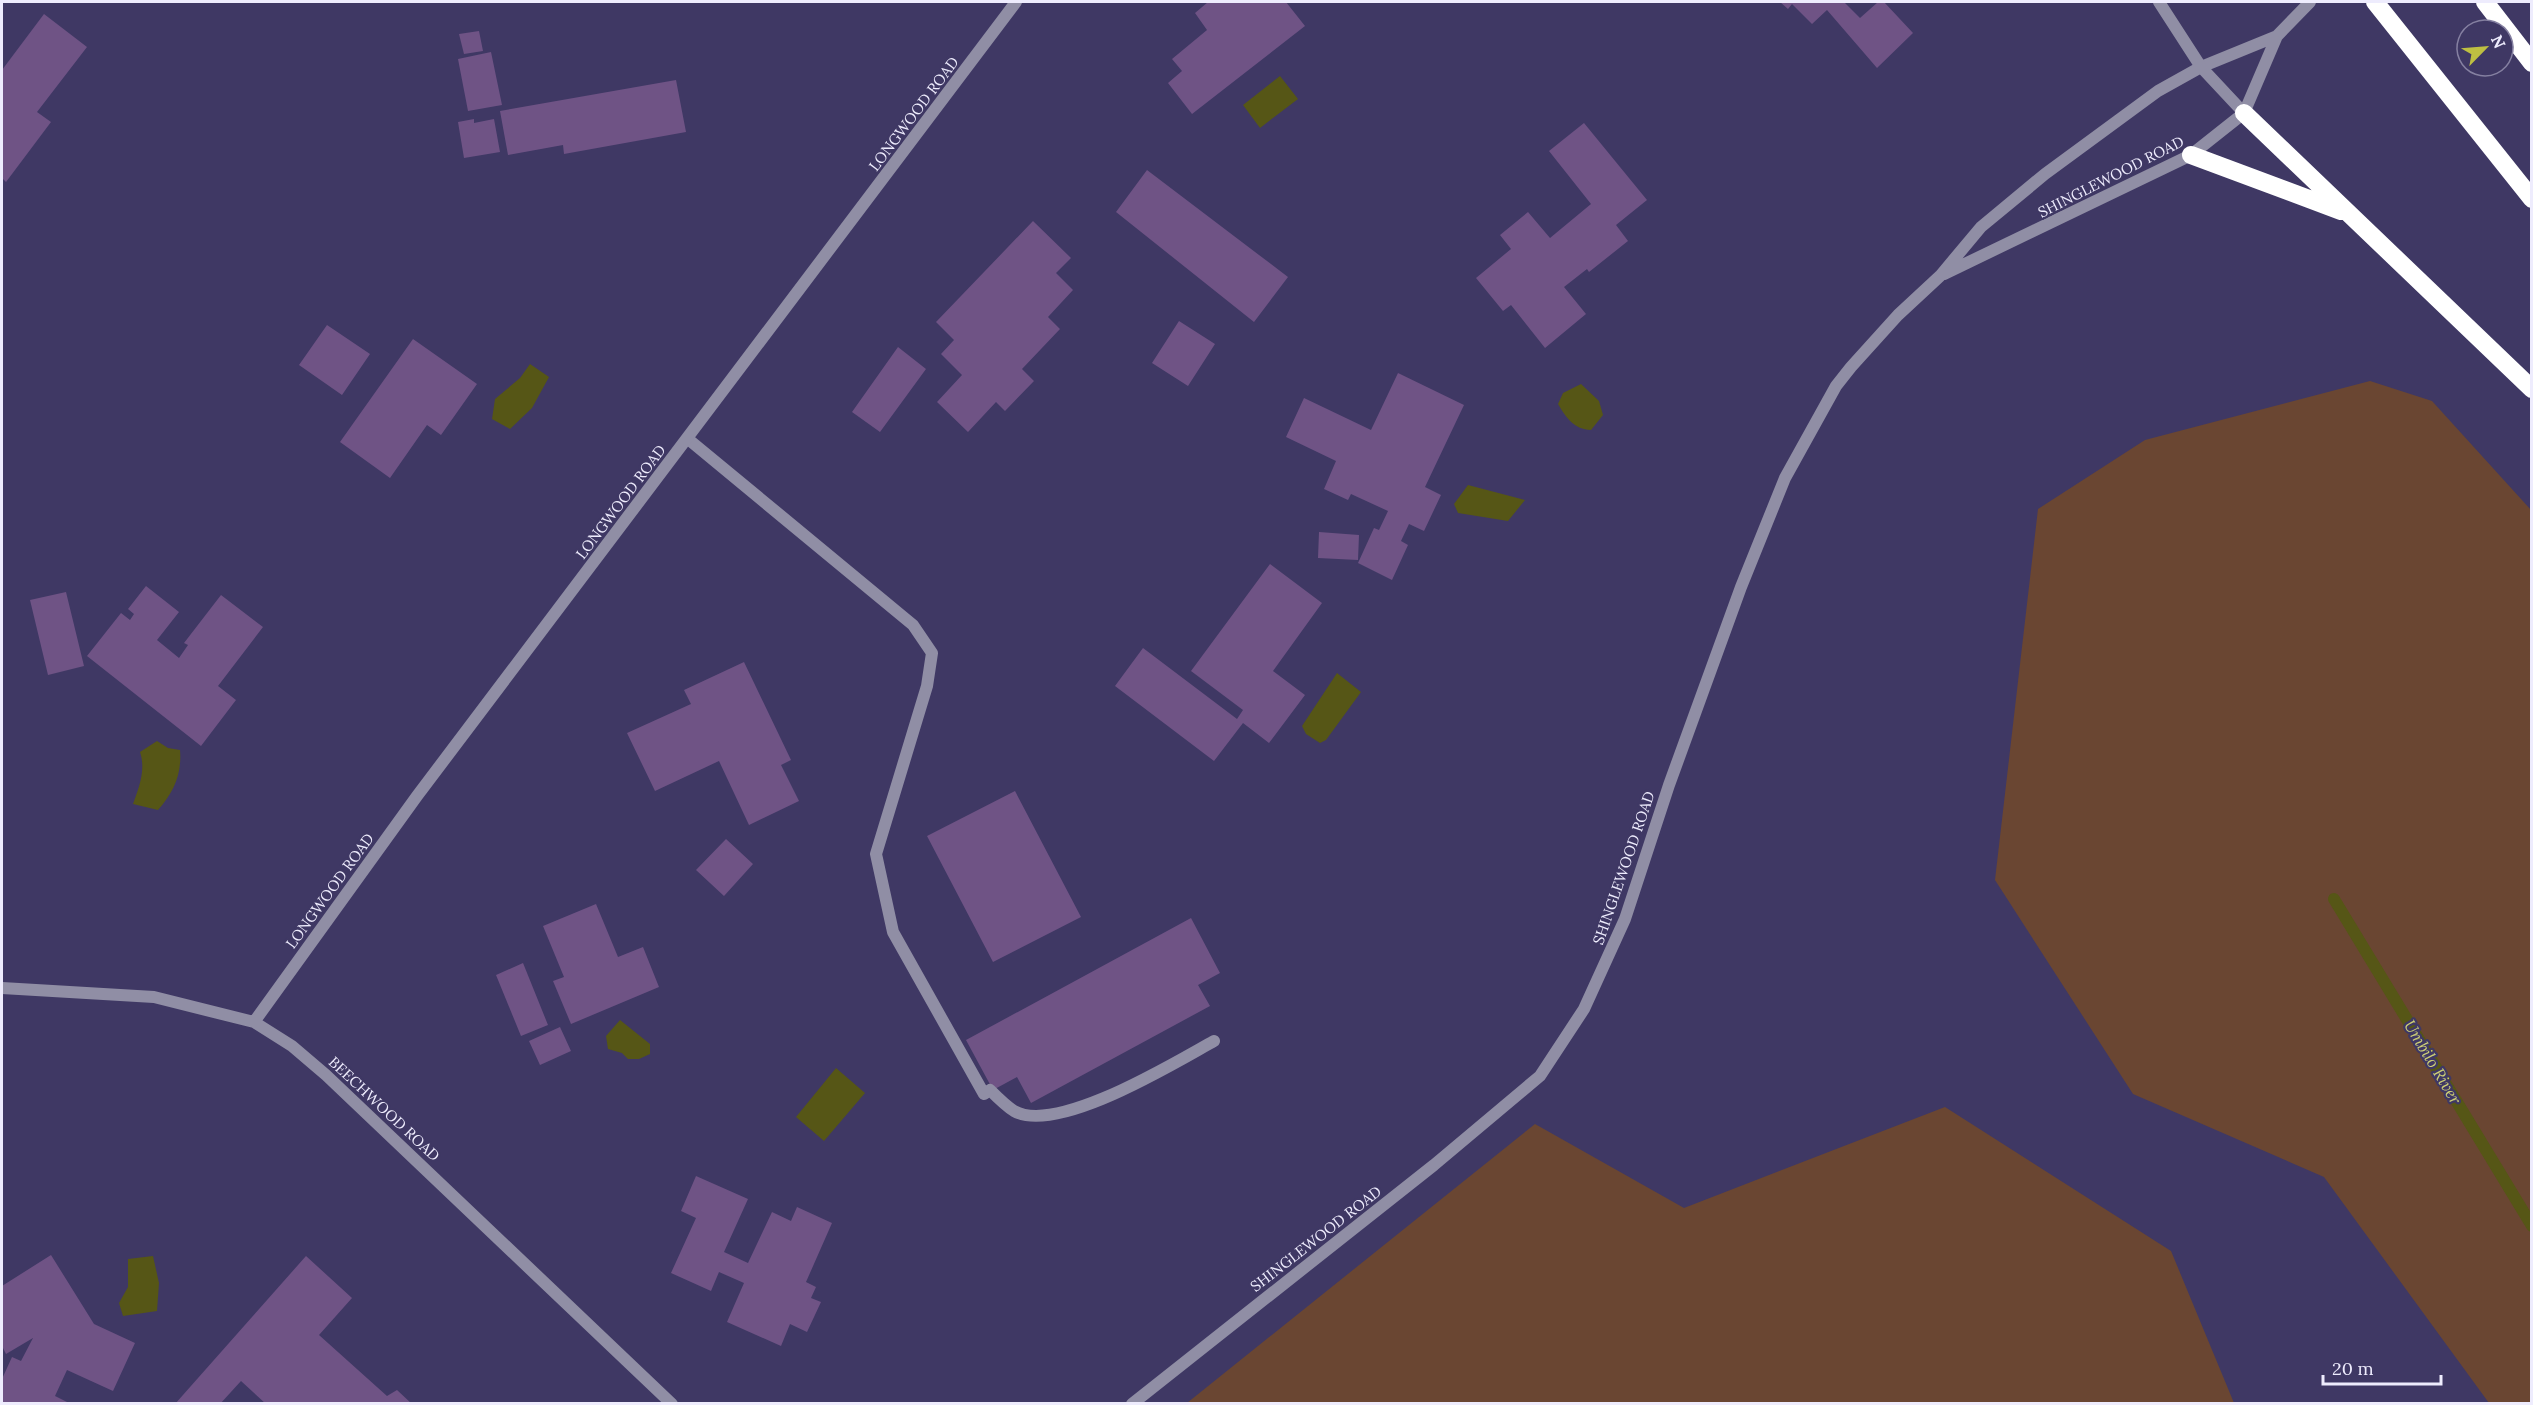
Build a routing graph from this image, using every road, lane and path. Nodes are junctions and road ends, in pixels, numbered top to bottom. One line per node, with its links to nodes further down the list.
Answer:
1 (1016, 2): 15 (street, LONGWOOD ROAD)
2 (2159, 2): 8 (street)
3 (2310, 2): 6 (street, SHINGLEWOOD ROAD)
4 (2375, 2): 11 (highway)
5 (2484, 2): 7 (highway)
6 (2277, 36): 8 (street, SHINGLEWOOD ROAD); 9 (street, SHINGLEWOOD ROAD)
7 (2532, 63)
8 (2201, 68): 9 (street); 13 (street, SHINGLEWOOD ROAD)
9 (2244, 112): 10 (street, SHINGLEWOOD ROAD); 12 (highway)
10 (2191, 155): 12 (highway); 13 (street, SHINGLEWOOD ROAD)
11 (2532, 199)
12 (2349, 214): 14 (highway)
13 (1940, 276): 20 (street, SHINGLEWOOD ROAD)
14 (2532, 389)
15 (688, 439): 17 (street, LONGWOOD ROAD); 18 (street)
16 (2, 988): 17 (street, BEECHWOOD ROAD)
17 (254, 1022): 19 (street, BEECHWOOD ROAD)
18 (1214, 1041)
19 (672, 1404)
20 (1132, 1404)

